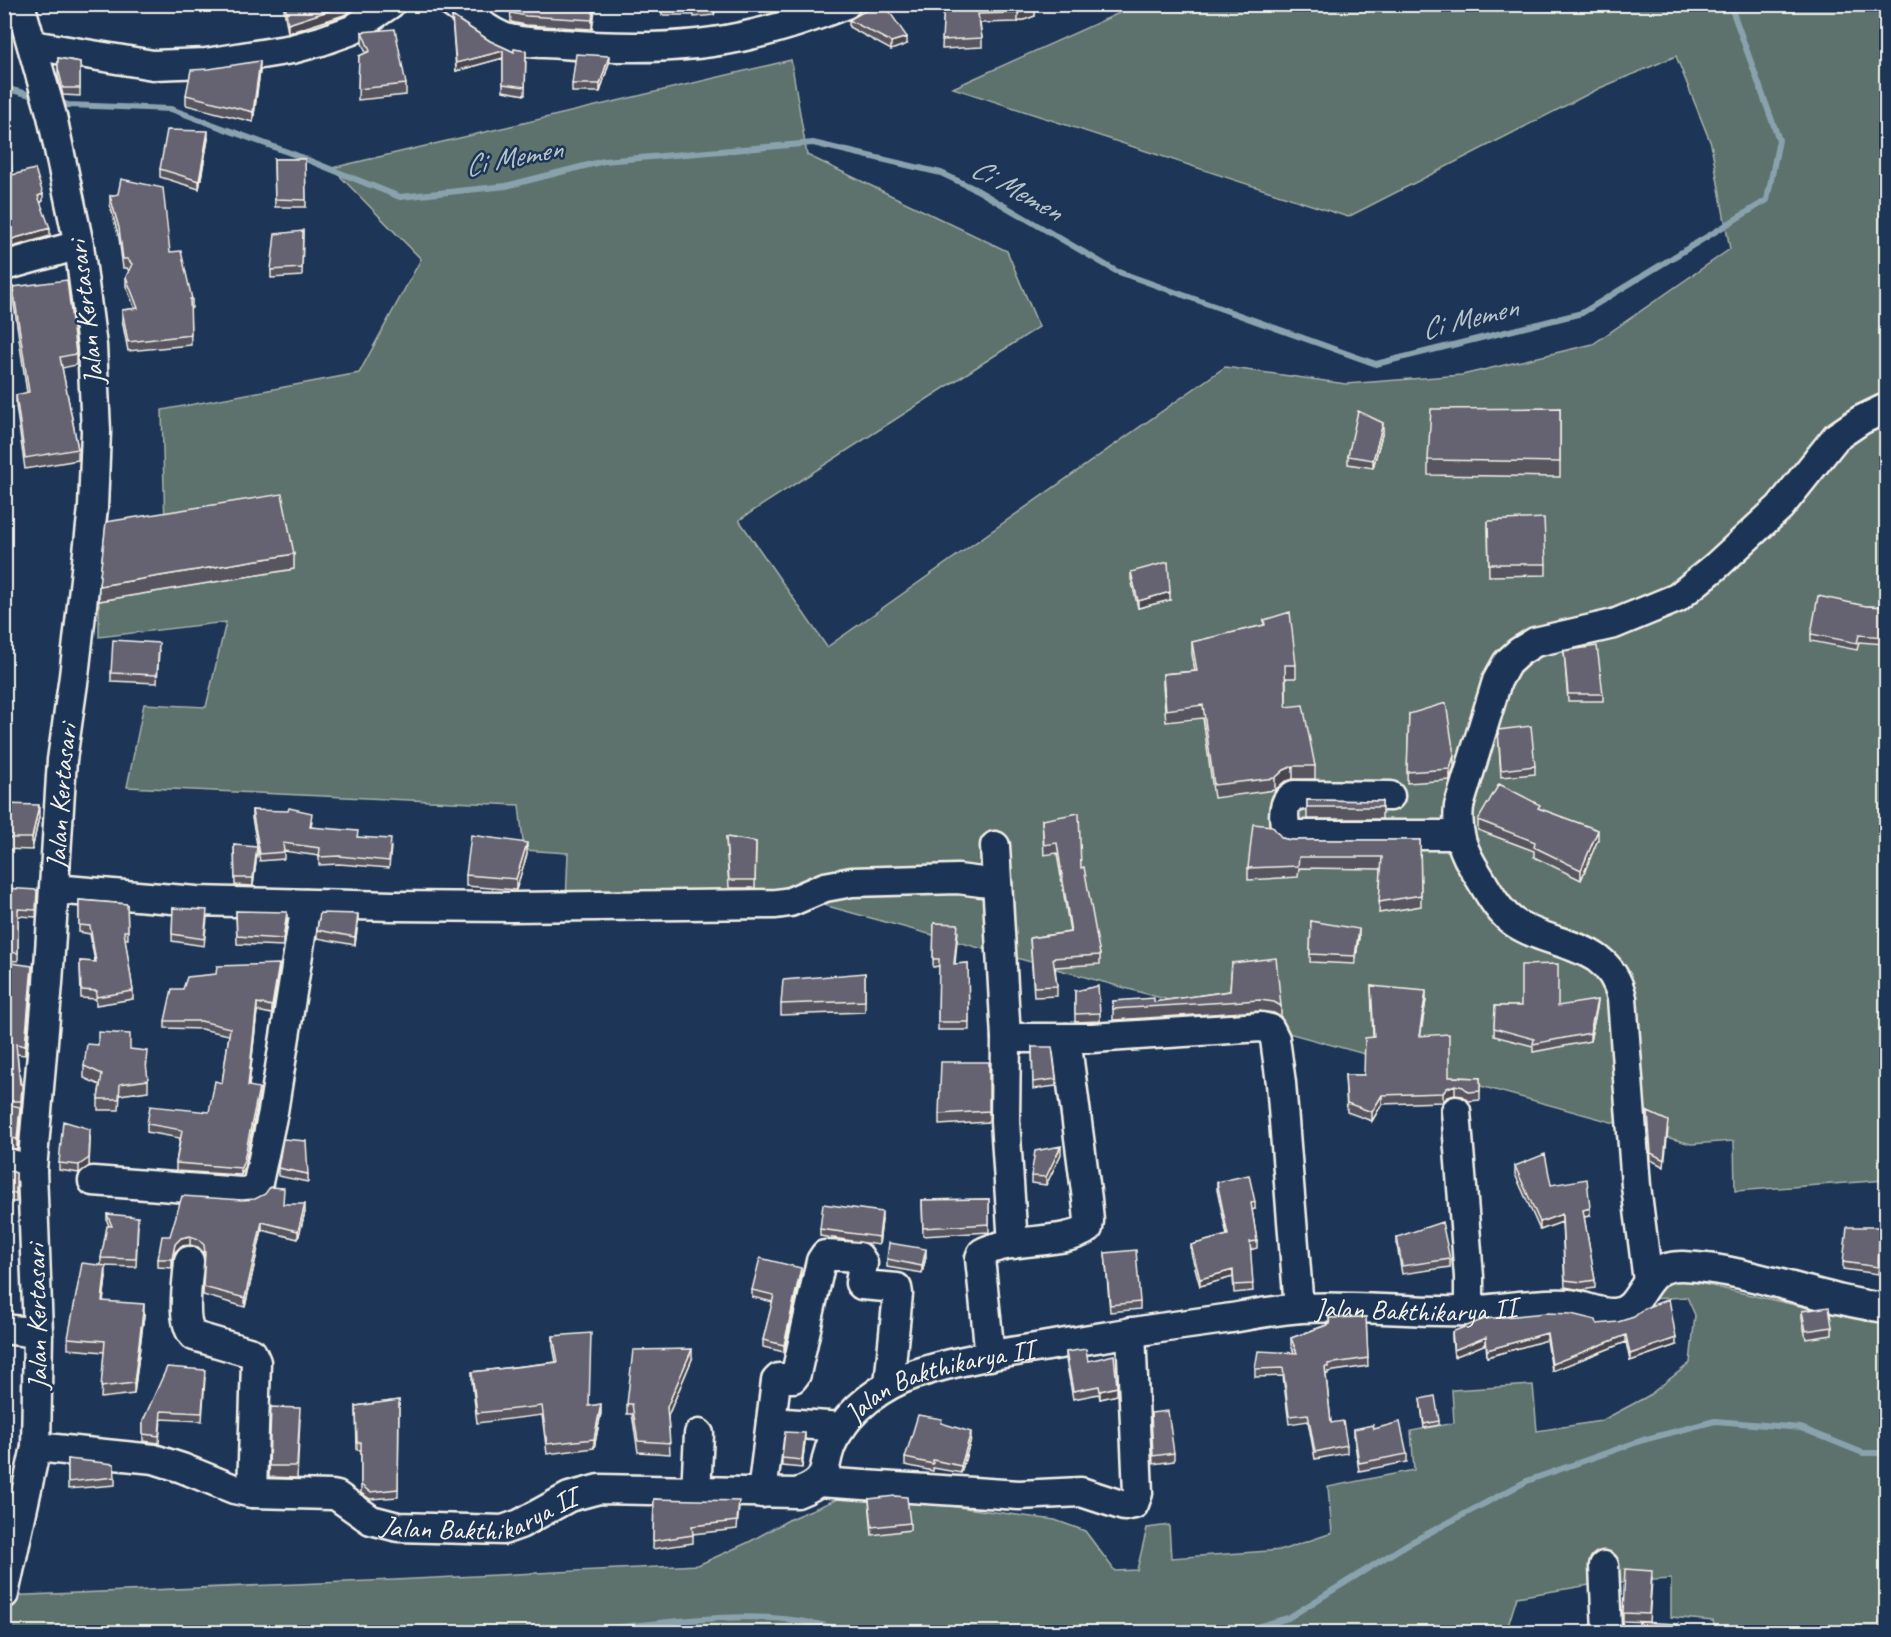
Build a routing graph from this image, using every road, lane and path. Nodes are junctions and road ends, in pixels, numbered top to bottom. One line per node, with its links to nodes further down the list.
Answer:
1 (20, 4): 5 (street, Jalan Kertasari)
2 (390, 4): 5 (street)
3 (453, 4): 4 (street)
4 (846, 4)
5 (32, 45): 6 (street, Jalan Kertasari)
6 (79, 245): 7 (street); 13 (street, Jalan Kertasari)
7 (4, 266)
8 (1887, 408): 10 (street)
9 (1390, 796): 10 (street)
10 (1459, 835): 23 (street)
11 (995, 846): 12 (street)
12 (997, 884): 14 (street); 15 (street)
13 (54, 889): 14 (street); 19 (street, Jalan Kertasari)
14 (306, 904): 20 (street)
15 (1006, 1038): 16 (street); 21 (street)
16 (1066, 1038): 21 (street); 24 (street)
17 (1456, 1111): 26 (street)
18 (4, 1162): 19 (street)
19 (32, 1170): 29 (street, Jalan Kertasari)
20 (93, 1181)
21 (1013, 1244): 30 (street)
22 (189, 1261): 38 (street)
23 (1648, 1281): 25 (street, Jalan Bakthikarya II); 26 (street, Jalan Bakthikarya II)
24 (1299, 1308): 26 (street, Jalan Bakthikarya II); 28 (street, Jalan Bakthikarya II)
25 (1887, 1308)
26 (1469, 1311)
27 (4, 1329): 29 (street)
28 (1131, 1332): 30 (street, Jalan Bakthikarya II); 36 (street)
29 (38, 1333): 35 (street, Jalan Kertasari)
30 (990, 1356): 31 (street, Jalan Bakthikarya II)
31 (889, 1383): 32 (street); 33 (street, Jalan Bakthikarya II)
32 (771, 1422): 33 (street); 39 (street)
33 (842, 1427): 36 (street, Jalan Bakthikarya II)
34 (699, 1434): 37 (street)
35 (36, 1448): 38 (street, Jalan Bakthikarya II); 41 (street, Jalan Kertasari)
36 (818, 1482): 39 (street, Jalan Bakthikarya II)
37 (696, 1491): 38 (street, Jalan Bakthikarya II); 39 (street, Jalan Bakthikarya II)
38 (252, 1493)
39 (762, 1493)
40 (1604, 1566): 44 (street)
41 (4, 1594)
42 (1585, 1632): 43 (street)
43 (1602, 1632)
44 (1607, 1632)

